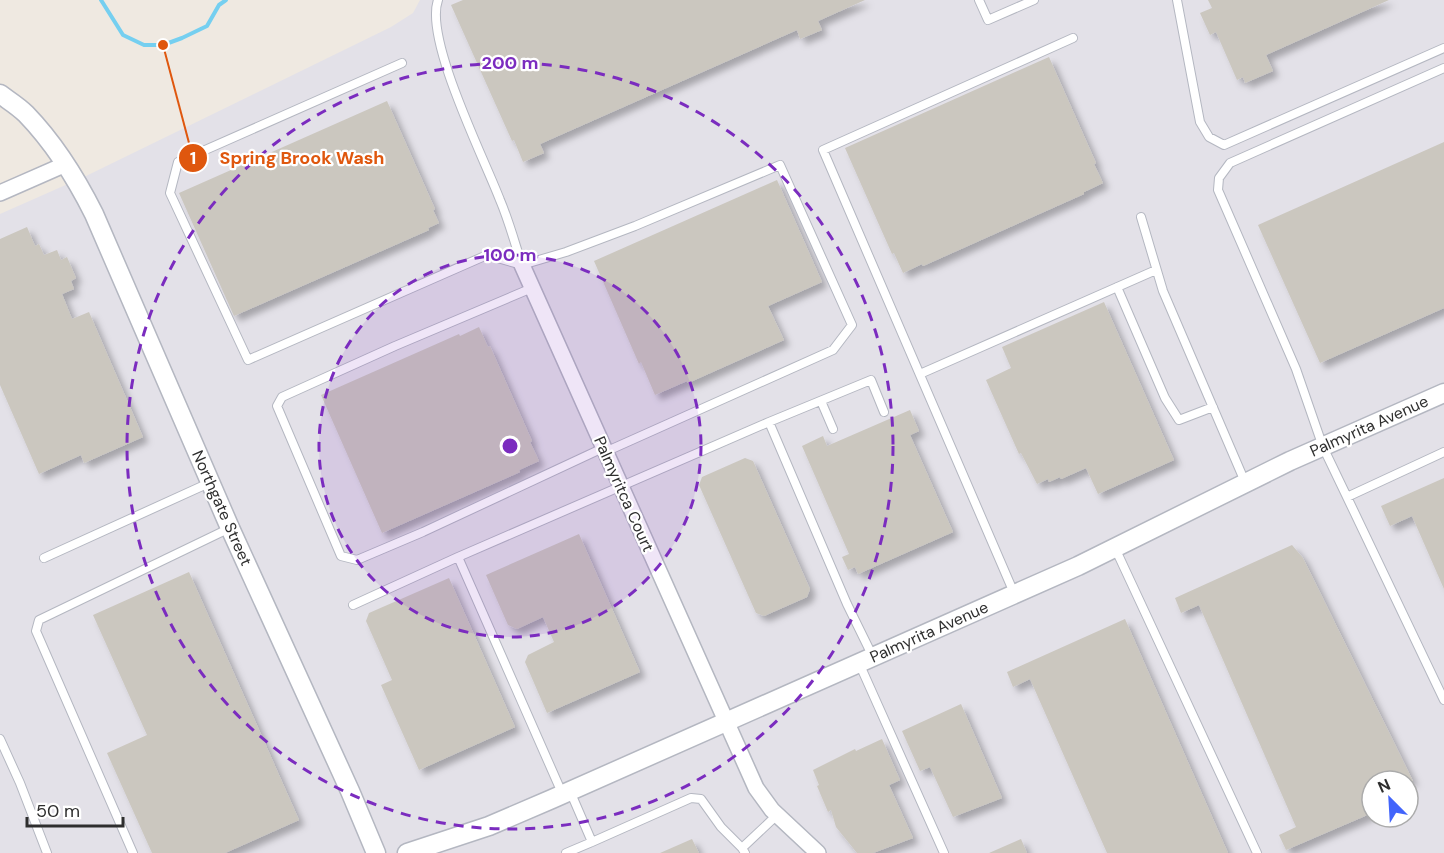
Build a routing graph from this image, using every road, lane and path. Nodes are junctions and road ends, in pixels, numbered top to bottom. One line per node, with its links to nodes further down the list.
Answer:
1 (438, 0): 13 (lane)
2 (979, 0): 3 (lane)
3 (1034, 0)
4 (1177, 0): 6 (lane)
5 (1073, 38): 17 (lane)
6 (1444, 48)
7 (402, 63): 13 (lane)
8 (1444, 68): 24 (lane)
9 (0, 94): 10 (street, Northgate Street)
10 (66, 164): 11 (street); 27 (street, Northgate Street)
11 (0, 193)
12 (1141, 217): 14 (lane)
13 (522, 265): 16 (street, Palmyritca Court); 25 (lane)
14 (1156, 270): 15 (lane); 20 (lane)
15 (1117, 287): 17 (lane); 20 (lane)
16 (532, 288): 25 (street, Palmyritca Court); 25 (lane)
17 (920, 374): 35 (lane)
18 (1444, 393): 24 (street, Palmyrita Avenue)
19 (821, 401): 21 (lane); 22 (lane); 23 (lane)
20 (1213, 407): 28 (lane)
21 (884, 412)
22 (769, 422): 29 (lane); 37 (lane)
23 (833, 429)
24 (1323, 447): 28 (street, Palmyrita Avenue); 30 (lane)
25 (604, 450): 29 (street, Palmyritca Court)
26 (1444, 452): 30 (lane)
27 (211, 483): 31 (street, Northgate Street); 34 (lane)
28 (1246, 483): 32 (street, Palmyrita Avenue)
29 (620, 486): 33 (lane); 39 (street, Palmyritca Court)
30 (1347, 497): 38 (lane)
31 (230, 528): 46 (lane); 47 (street, Northgate Street)
32 (1115, 548): 35 (street, Palmyrita Avenue); 52 (lane)
33 (458, 557): 36 (lane); 41 (lane)
34 (44, 558)
35 (1015, 594): 37 (street, Palmyrita Avenue)
36 (353, 605)
37 (866, 660): 39 (street, Palmyrita Avenue); 51 (lane)
38 (1444, 700)
39 (725, 722): 41 (street, Palmyrita Avenue); 42 (street)
40 (0, 739): 45 (lane)
41 (566, 793): 43 (lane); 48 (street, Palmyrita Avenue)
42 (777, 814): 44 (lane); 50 (street)
43 (592, 842): 44 (lane); 49 (lane)
44 (744, 850)
45 (47, 853)
46 (133, 853)
47 (376, 853)
48 (407, 853)
49 (566, 853)
50 (818, 853)
51 (944, 853)
52 (1257, 853)

